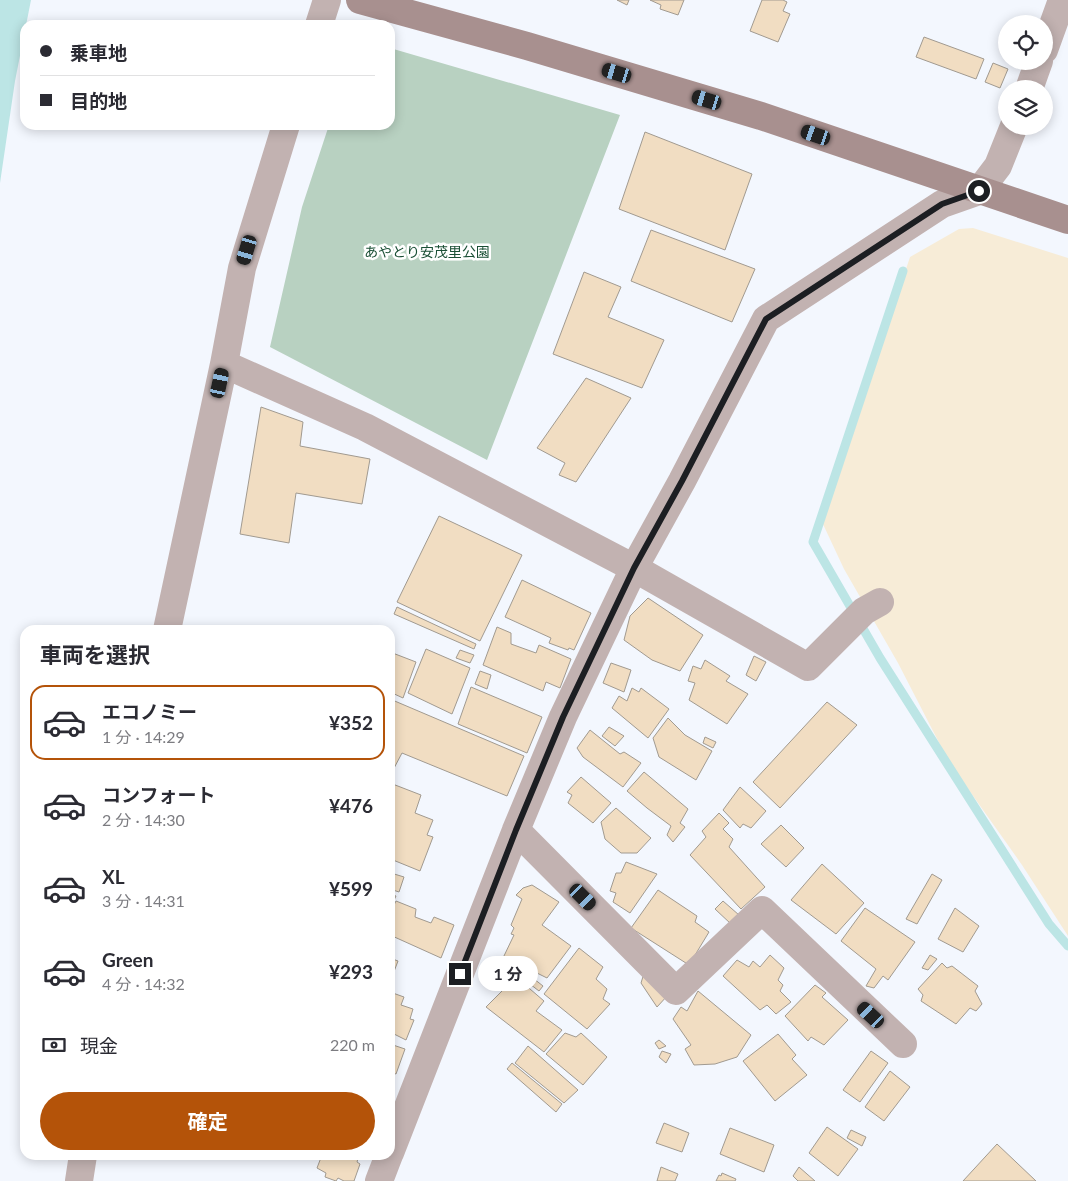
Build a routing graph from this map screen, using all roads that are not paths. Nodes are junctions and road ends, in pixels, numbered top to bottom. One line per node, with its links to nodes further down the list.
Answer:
1 (327, 0): 4 (street)
2 (360, 0): 8 (street)
3 (1062, 0): 5 (street)
4 (321, 20)
5 (1053, 25)
6 (284, 130): 10 (street)
7 (1010, 135): 8 (street)
8 (979, 191): 9 (street); 11 (street)
9 (1068, 220)
10 (224, 364): 11 (street); 13 (street)
11 (634, 568): 12 (street); 14 (street)
12 (865, 612)
13 (168, 625)
14 (516, 830): 15 (street); 16 (street)
15 (902, 1044)
16 (395, 1141)
17 (82, 1160): 19 (street)
18 (388, 1160): 20 (street)
19 (79, 1181)
20 (379, 1181)

